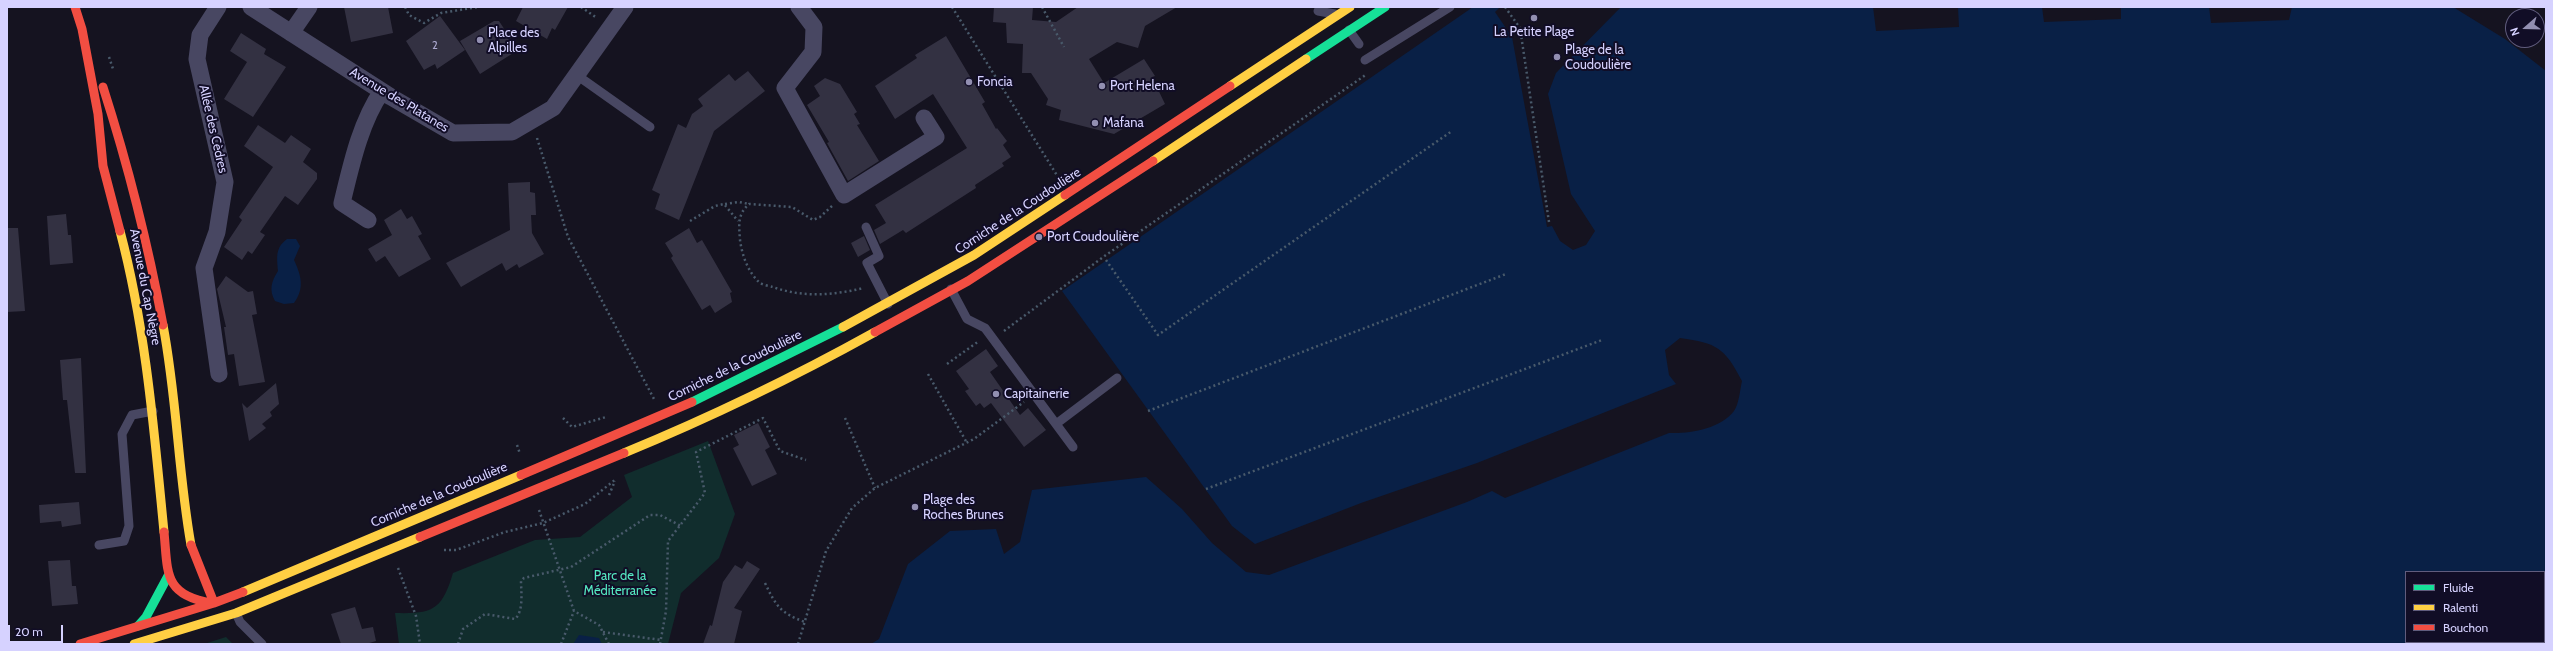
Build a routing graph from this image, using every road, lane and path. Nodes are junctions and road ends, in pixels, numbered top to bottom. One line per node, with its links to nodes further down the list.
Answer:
1 (75, 7): 17 (main road, Avenue du Cap Nègre)
2 (218, 7): 50 (street, Allée des Cèdres)
3 (250, 7): 19 (street, Avenue des Platanes)
4 (309, 7): 19 (street)
5 (405, 7): 6 (path)
6 (478, 7)
7 (625, 7): 24 (street, Avenue des Platanes)
8 (799, 7): 32 (street)
9 (952, 7): 33 (path)
10 (1042, 7): 21 (path)
11 (1350, 7): 16 (main road, Corniche de la Coudoulière)
12 (1385, 7): 18 (main road)
13 (1450, 7): 22 (lane)
14 (1505, 7): 39 (path)
15 (1318, 11): 16 (lane)
16 (1340, 15): 18 (lane); 27 (main road, Corniche de la Coudoulière)
17 (82, 29): 54 (main road, Avenue du Cap Nègre); 54 (main road)
18 (1350, 31): 20 (lane); 45 (main road)
19 (291, 33): 25 (street, Avenue des Platanes)
20 (1359, 44)
21 (1064, 48)
22 (1365, 60)
23 (1371, 71): 47 (path)
24 (578, 76): 29 (street, Avenue des Platanes); 30 (lane)
25 (382, 91): 29 (street, Avenue des Platanes); 36 (street)
26 (1194, 101): 27 (lane)
27 (1193, 112): 33 (main road, Corniche de la Coudoulière)
28 (924, 118): 32 (street)
29 (531, 121): 56 (path)
30 (650, 126)
31 (1452, 131): 41 (path)
32 (844, 194): 35 (path)
33 (1068, 195): 42 (main road, Corniche de la Coudoulière)
34 (724, 204): 35 (path); 37 (path); 38 (path)
35 (749, 204): 38 (path)
36 (368, 220)
37 (690, 221)
38 (738, 221): 44 (path)
39 (1549, 222)
40 (866, 227): 44 (lane)
41 (1106, 260)
42 (944, 274): 45 (lane); 46 (main road, Corniche de la Coudoulière)
43 (1506, 274): 55 (path)
44 (878, 284): 46 (lane)
45 (952, 290): 47 (lane); 75 (main road)
46 (888, 304): 56 (main road, Corniche de la Coudoulière)
47 (992, 337): 49 (path); 53 (lane)
48 (1602, 340): 64 (path)
49 (947, 364)
50 (220, 374)
51 (928, 374): 59 (path)
52 (1117, 378): 58 (lane)
53 (1034, 394): 58 (lane); 59 (path)
54 (164, 410): 68 (lane); 71 (main road, Avenue du Cap Nègre); 73 (main road)
55 (1148, 410)
56 (662, 416): 73 (main road, Corniche de la Coudoulière)
57 (845, 418): 63 (path)
58 (1056, 424): 60 (lane)
59 (967, 443): 63 (path)
60 (1073, 447)
61 (806, 460): 66 (path)
62 (615, 481): 65 (path)
63 (876, 488): 76 (path)
64 (1206, 489)
65 (609, 495)
66 (680, 526): 70 (path); 79 (path)
67 (544, 528): 70 (path)
68 (99, 545)
69 (395, 562): 84 (path)
70 (560, 571): 74 (path); 85 (path)
71 (168, 576): 73 (main road, Avenue du Cap Nègre); 77 (main road)
72 (765, 583): 76 (path)
73 (214, 603): 75 (main road); 77 (main road, Corniche de la Coudoulière); 81 (main road)
74 (574, 611): 78 (path); 86 (path)
75 (236, 613): 82 (main road); 83 (lane)
76 (805, 622): 89 (path)
77 (138, 626): 80 (main road, Corniche de la Coudoulière)
78 (602, 632): 79 (path); 87 (path)
79 (661, 640): 88 (path)
80 (80, 644)
81 (123, 644)
82 (134, 644)
83 (262, 644)
84 (420, 644)
85 (458, 644)
86 (561, 644)
87 (609, 644)
88 (660, 644)
89 (798, 644)

